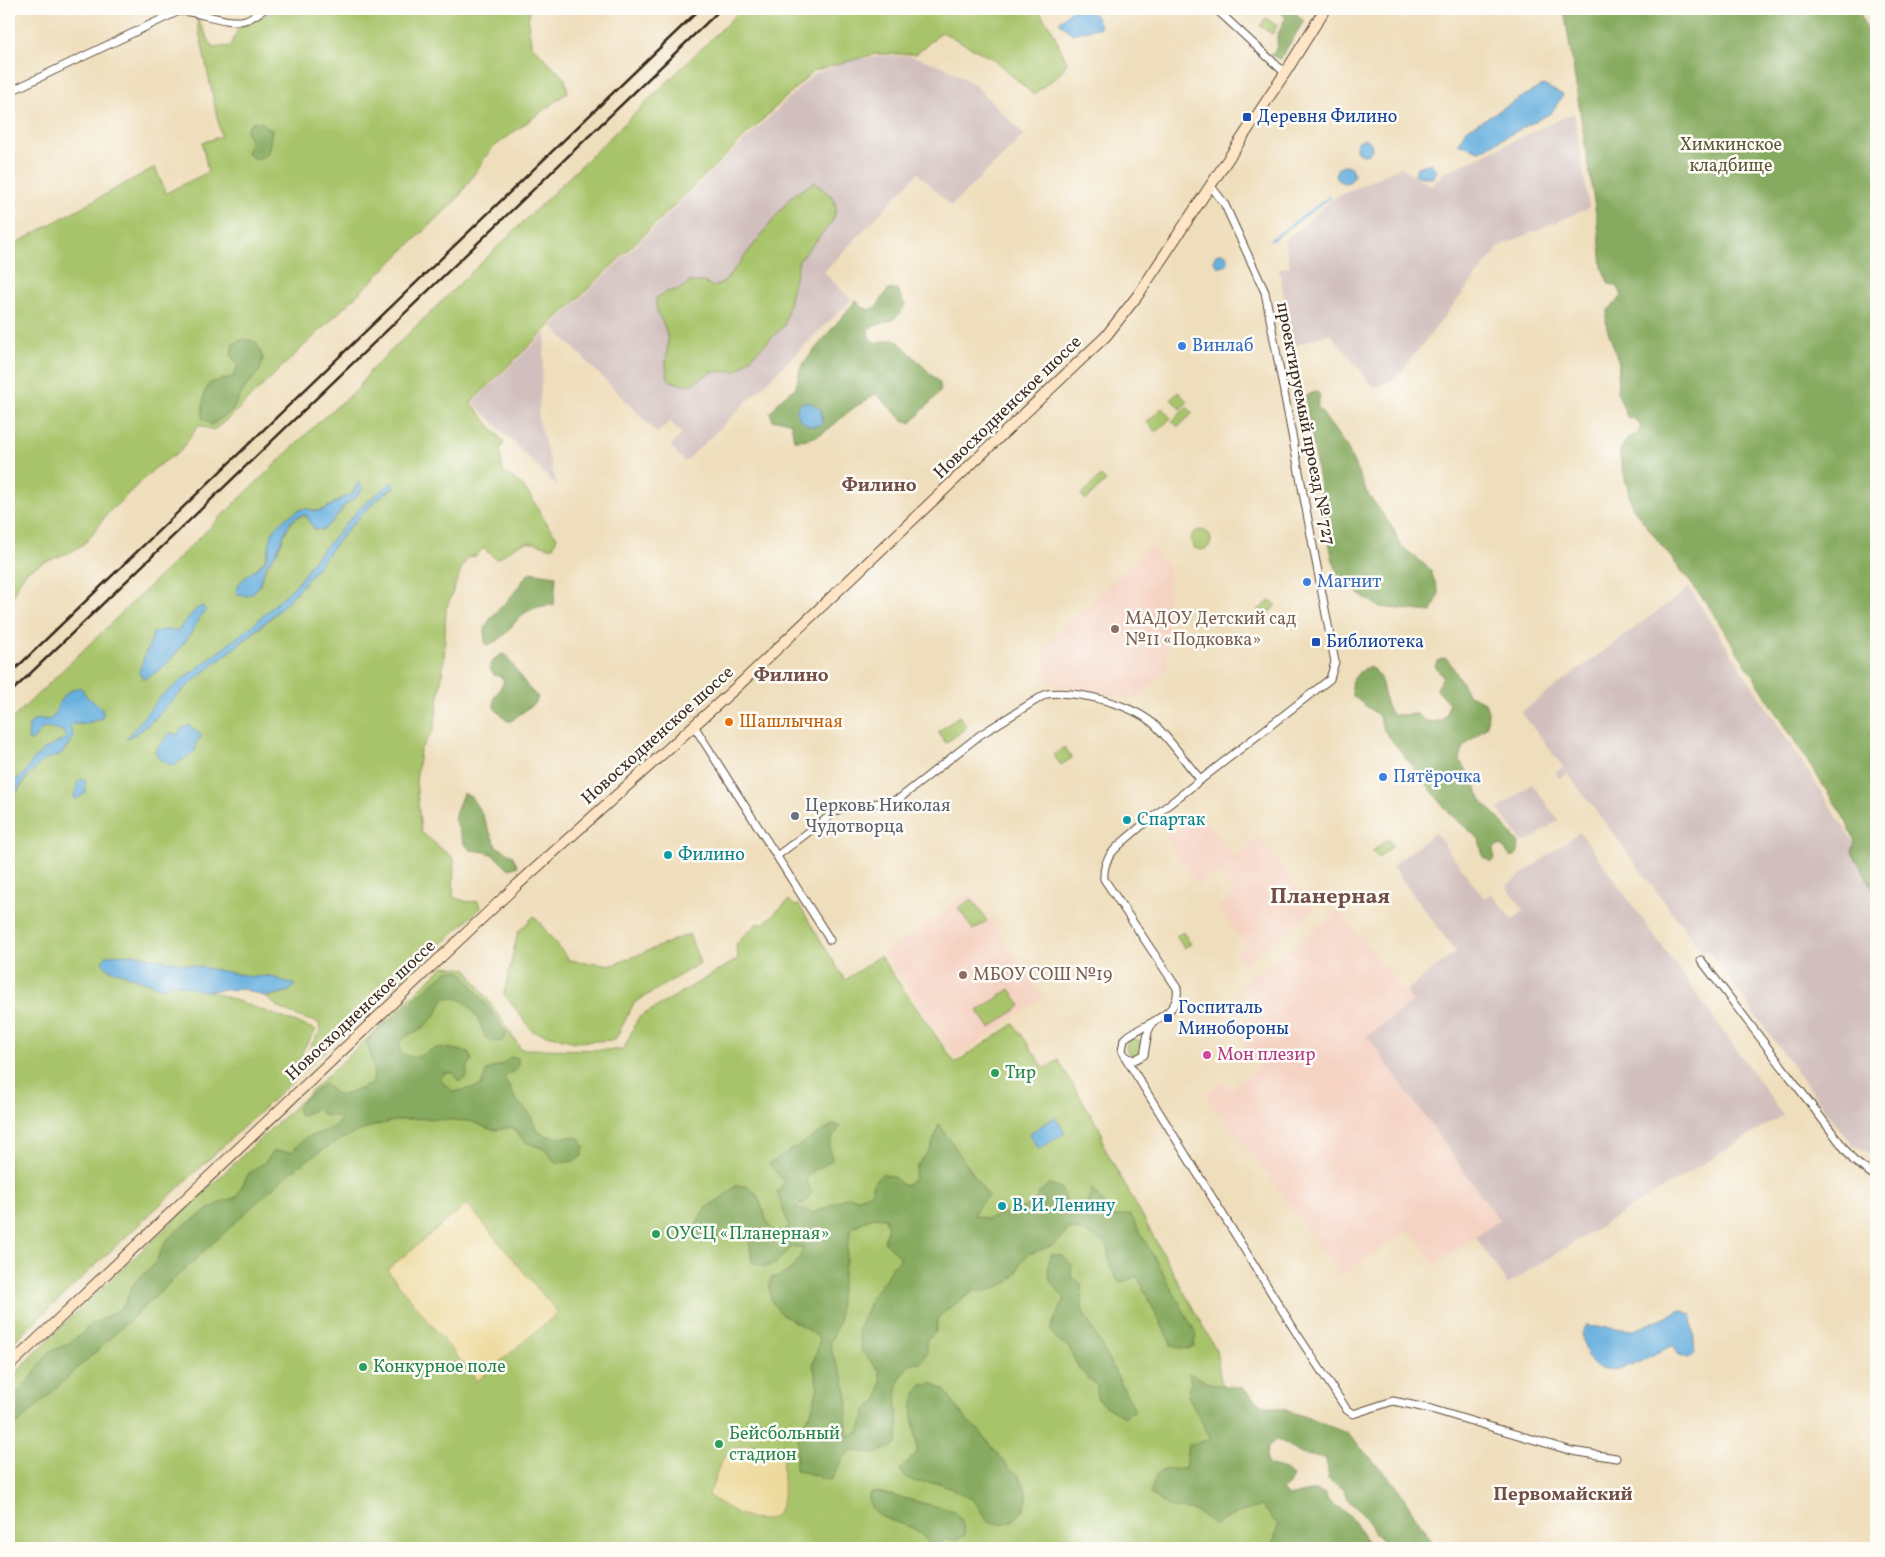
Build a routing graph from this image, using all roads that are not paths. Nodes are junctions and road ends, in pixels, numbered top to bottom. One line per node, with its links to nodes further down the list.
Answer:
1 (265, 9): 5 (street)
2 (1216, 9): 4 (street)
3 (1325, 9): 4 (main road, Новосходненское шоссе)
4 (1285, 73): 6 (main road, Новосходненское шоссе)
5 (9, 92)
6 (1210, 185): 7 (main road, Новосходненское шоссе); 8 (street, проектируемый проезд № 727)
7 (694, 726): 9 (street); 19 (main road, Новосходненское шоссе)
8 (1200, 780): 9 (street); 12 (street)
9 (778, 855): 10 (street)
10 (830, 940)
11 (1701, 960): 18 (street)
12 (1151, 1025): 13 (street); 14 (street)
13 (1130, 1034): 14 (street); 15 (street)
14 (1146, 1043): 16 (street)
15 (1123, 1054): 16 (street); 17 (street)
16 (1138, 1059): 17 (street)
17 (1134, 1073): 20 (street)
18 (1876, 1177)
19 (9, 1366)
20 (1616, 1458)

